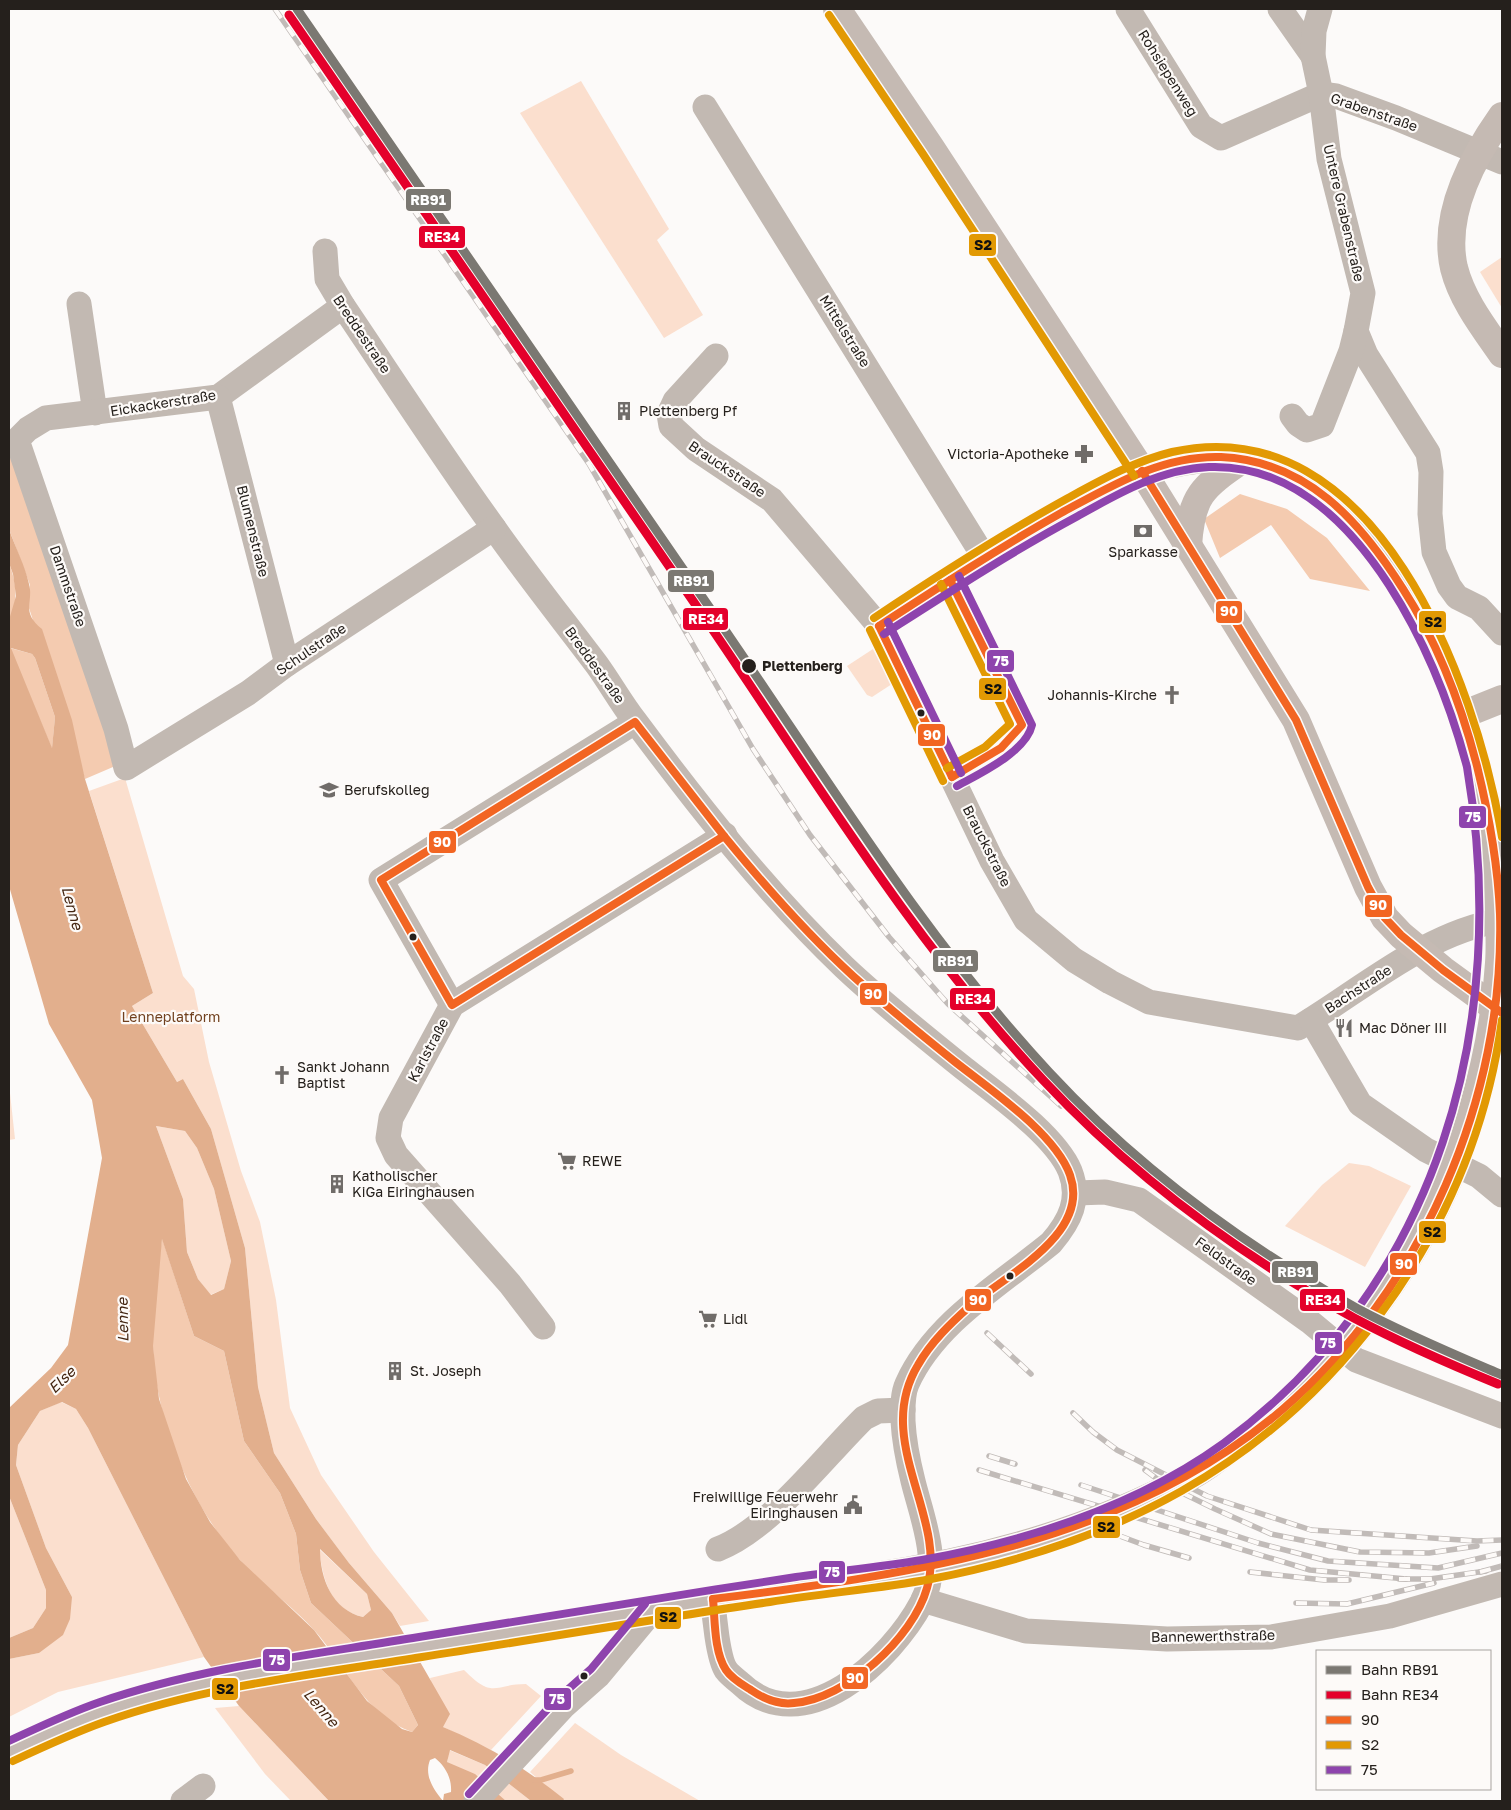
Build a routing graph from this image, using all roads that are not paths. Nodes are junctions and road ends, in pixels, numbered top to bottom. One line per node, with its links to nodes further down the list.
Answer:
1 (837, 9): 21 (main road)
2 (1128, 9): 6 (street, Rohsiepenweg)
3 (1280, 9): 5 (street)
4 (1320, 9): 5 (street, Grabenstraße)
5 (1313, 56): 6 (street, Grabenstraße)
6 (1321, 94): 9 (street, Grabenstraße); 13 (street, Untere Grabenstraße)
7 (705, 106): 24 (street, Mittelstraße)
8 (1502, 116): 9 (main road)
9 (1491, 158): 14 (main road)
10 (324, 251): 12 (street, Breddestraße)
11 (79, 304): 17 (street)
12 (343, 306): 16 (street, Eickackerstraße); 22 (street, Breddestraße)
13 (1356, 331): 18 (street, Untere Grabenstraße); 26 (street)
14 (1502, 354)
15 (716, 356): 25 (street, Brauckstraße)
16 (218, 397): 17 (street, Eickackerstraße); 27 (street, Blumenstraße)
17 (95, 413): 19 (street, Eickackerstraße)
18 (1292, 416)
19 (46, 418): 31 (street, Dammstraße)
20 (1242, 460): 21 (main road); 23 (main road); 29 (main road)
21 (1142, 471): 23 (main road); 24 (street)
22 (494, 528): 27 (street, Schulstraße); 30 (street, Breddestraße)
23 (1188, 546): 34 (main road)
24 (984, 557): 25 (street)
25 (879, 626): 37 (street, Brauckstraße)
26 (1502, 633)
27 (287, 664): 31 (street, Schulstraße)
28 (1502, 698): 29 (main road)
29 (1462, 715): 45 (main road, bridge)
30 (635, 722): 32 (street, Breddestraße); 35 (street)
31 (126, 768)
32 (725, 835): 35 (street, Karlstraße); 38 (street, Breddestraße)
33 (1502, 920): 34 (street, Bachstraße)
34 (1419, 950): 36 (main road); 37 (street, Bachstraße)
35 (452, 1004): 40 (street, Karlstraße)
36 (1502, 1013)
37 (1304, 1024): 39 (street)
38 (1076, 1193): 41 (street); 42 (street, Feldstraße)
39 (1502, 1195)
40 (543, 1327)
41 (903, 1410): 43 (street); 46 (street)
42 (1502, 1416)
43 (718, 1549)
44 (1502, 1584): 46 (street, Bannewerthstraße)
45 (713, 1599): 46 (street); 47 (main road)
46 (923, 1600)
47 (653, 1610): 48 (main road); 51 (street)
48 (9, 1752)
49 (203, 1786): 50 (street)
50 (183, 1801)
51 (476, 1801)

